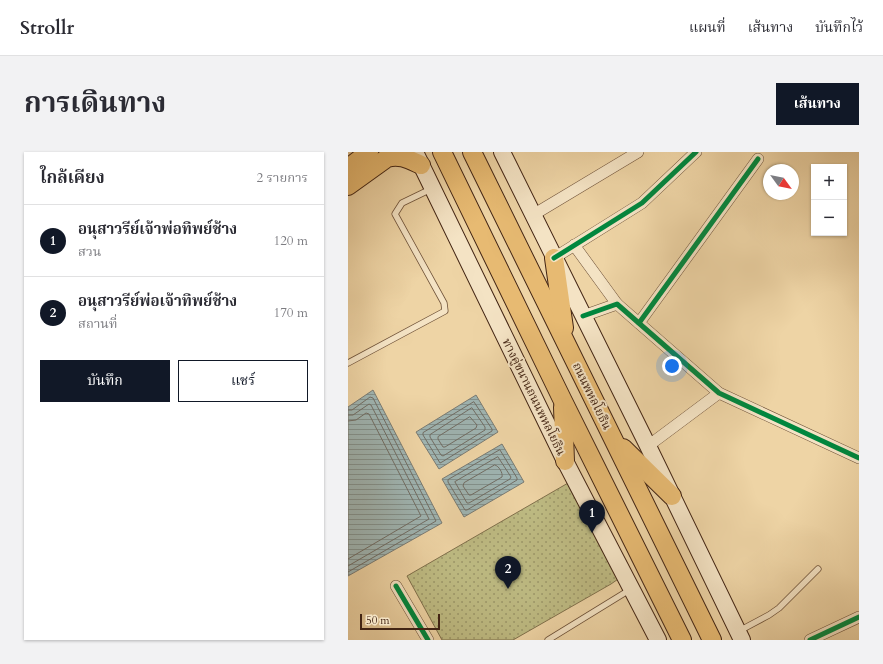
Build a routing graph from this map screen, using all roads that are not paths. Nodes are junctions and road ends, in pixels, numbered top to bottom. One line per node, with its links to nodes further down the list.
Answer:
1 (369, 152): 9 (main road)
2 (442, 152): 21 (main road)
3 (472, 152): 18 (main road, ถนนพหลโยธิน)
4 (502, 152): 12 (main road)
5 (638, 152): 12 (street)
6 (696, 152): 13 (street)
7 (418, 159): 10 (main road); 11 (main road, ทางคู่ขนานถนนพหลโยธิน)
8 (758, 159): 17 (street)
9 (348, 168)
10 (348, 186)
11 (431, 188): 19 (lane); 25 (main road, ทางคู่ขนานถนนพหลโยธิน)
12 (533, 215): 14 (main road)
13 (574, 245): 14 (street); 15 (street)
14 (554, 258): 16 (main road); 18 (main road)
15 (617, 304): 16 (street); 17 (street)
16 (583, 316): 23 (main road)
17 (639, 323): 20 (street)
18 (566, 344): 22 (main road, ถนนพหลโยธิน)
19 (348, 363)
20 (719, 393): 23 (street); 24 (street)
21 (562, 399): 25 (main road); 35 (main road)
22 (614, 440): 26 (main road); 36 (main road, ถนนพหลโยธิน)
23 (648, 446): 26 (main road)
24 (859, 458)
25 (565, 461): 29 (main road, ทางคู่ขนานถนนพหลโยธิน)
26 (672, 496): 31 (main road)
27 (818, 569): 31 (lane)
28 (396, 586): 32 (street)
29 (631, 588): 33 (lane); 34 (main road, ทางคู่ขนานถนนพหลโยธิน)
30 (859, 617): 37 (street)
31 (740, 636)
32 (428, 640)
33 (548, 640)
34 (658, 640)
35 (682, 640)
36 (712, 640)
37 (810, 640)

